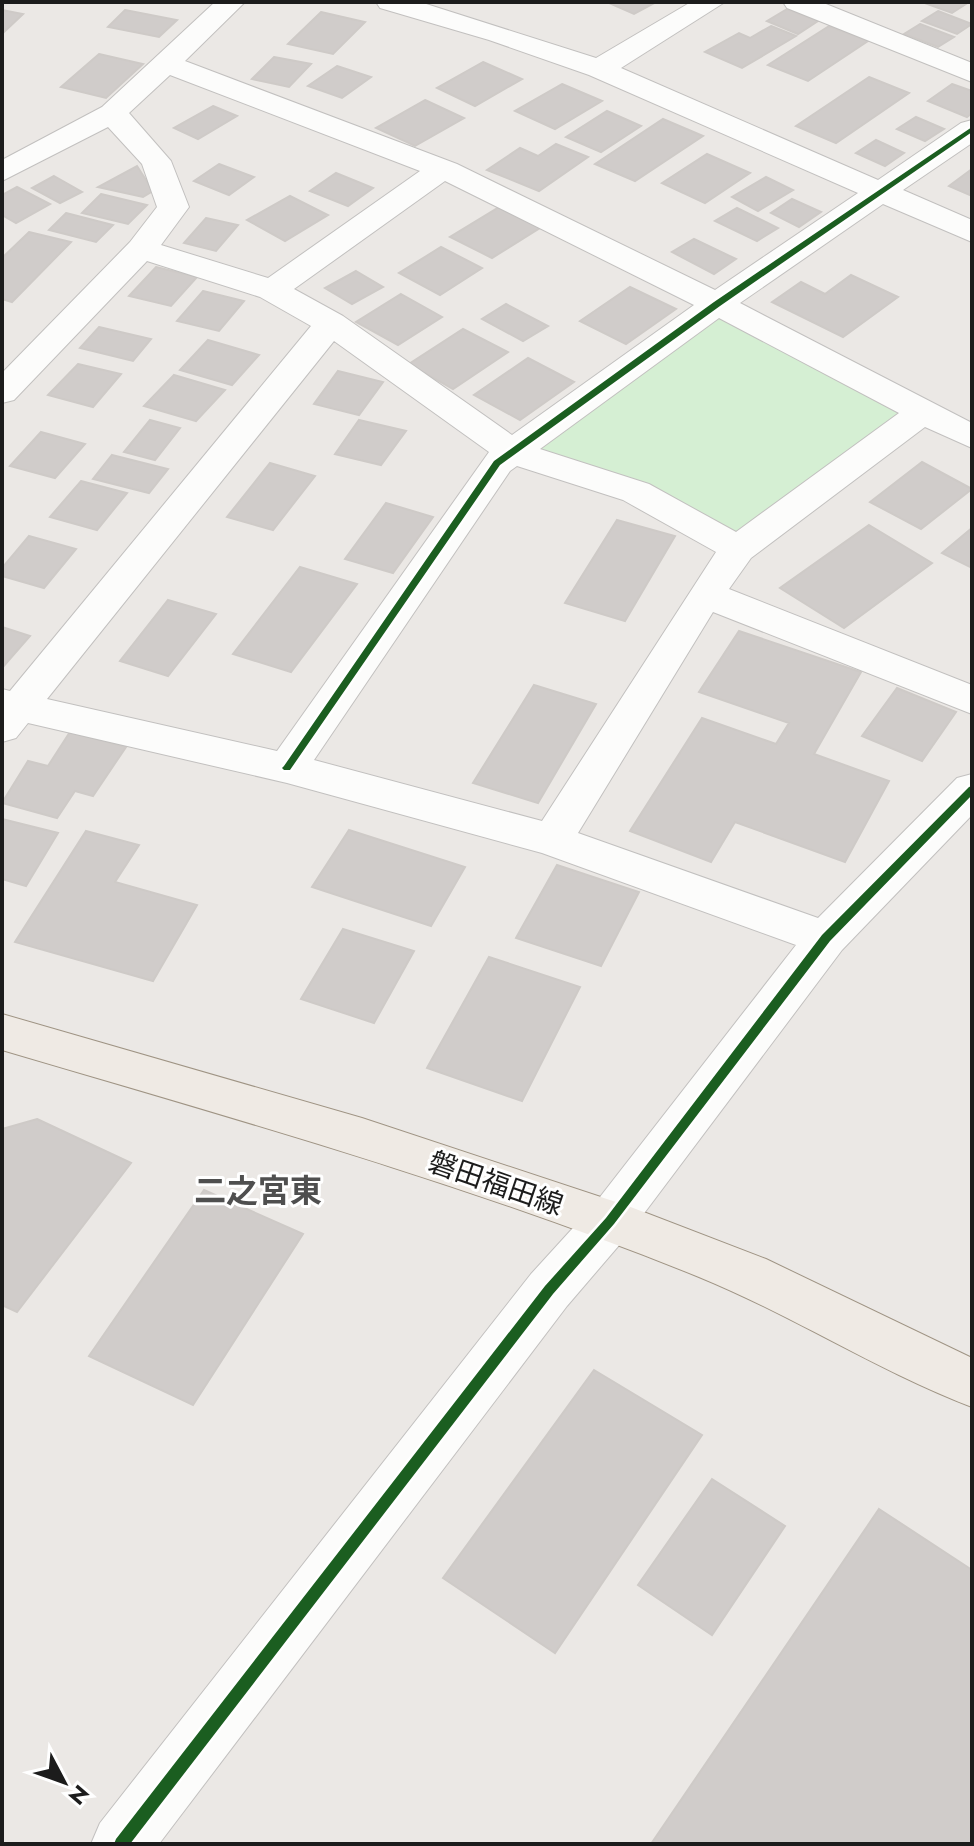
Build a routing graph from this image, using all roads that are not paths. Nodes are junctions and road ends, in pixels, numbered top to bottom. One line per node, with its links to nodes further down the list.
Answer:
1 (231, 2): 7 (street)
2 (390, 2): 8 (street)
3 (711, 2): 8 (street)
4 (797, 2): 6 (street)
5 (972, 44): 6 (street)
6 (945, 62): 9 (street)
7 (167, 64): 10 (street); 12 (street)
8 (599, 69): 14 (street)
9 (972, 73)
10 (112, 113): 13 (street); 16 (street)
11 (972, 129): 14 (street)
12 (442, 169): 17 (street); 18 (street)
13 (2, 172)
14 (882, 191): 15 (street); 18 (street)
15 (972, 232)
16 (141, 249): 17 (street); 20 (street)
17 (272, 290): 19 (street)
18 (717, 304): 21 (street); 23 (street)
19 (331, 323): 23 (street); 27 (street)
20 (2, 393)
21 (922, 412): 22 (street); 24 (street)
22 (972, 437)
23 (512, 452): 24 (street); 28 (street)
24 (738, 549): 25 (street)
25 (705, 594): 26 (street); 30 (street)
26 (972, 700)
27 (7, 713): 28 (street)
28 (287, 768): 30 (street)
29 (972, 789): 31 (street)
30 (552, 840): 31 (street)
31 (826, 938): 33 (street)
32 (2, 1032): 33 (main road, 磐田福田線)
33 (610, 1221): 34 (main road, 磐田福田線); 35 (street)
34 (972, 1383)
35 (121, 1844)

